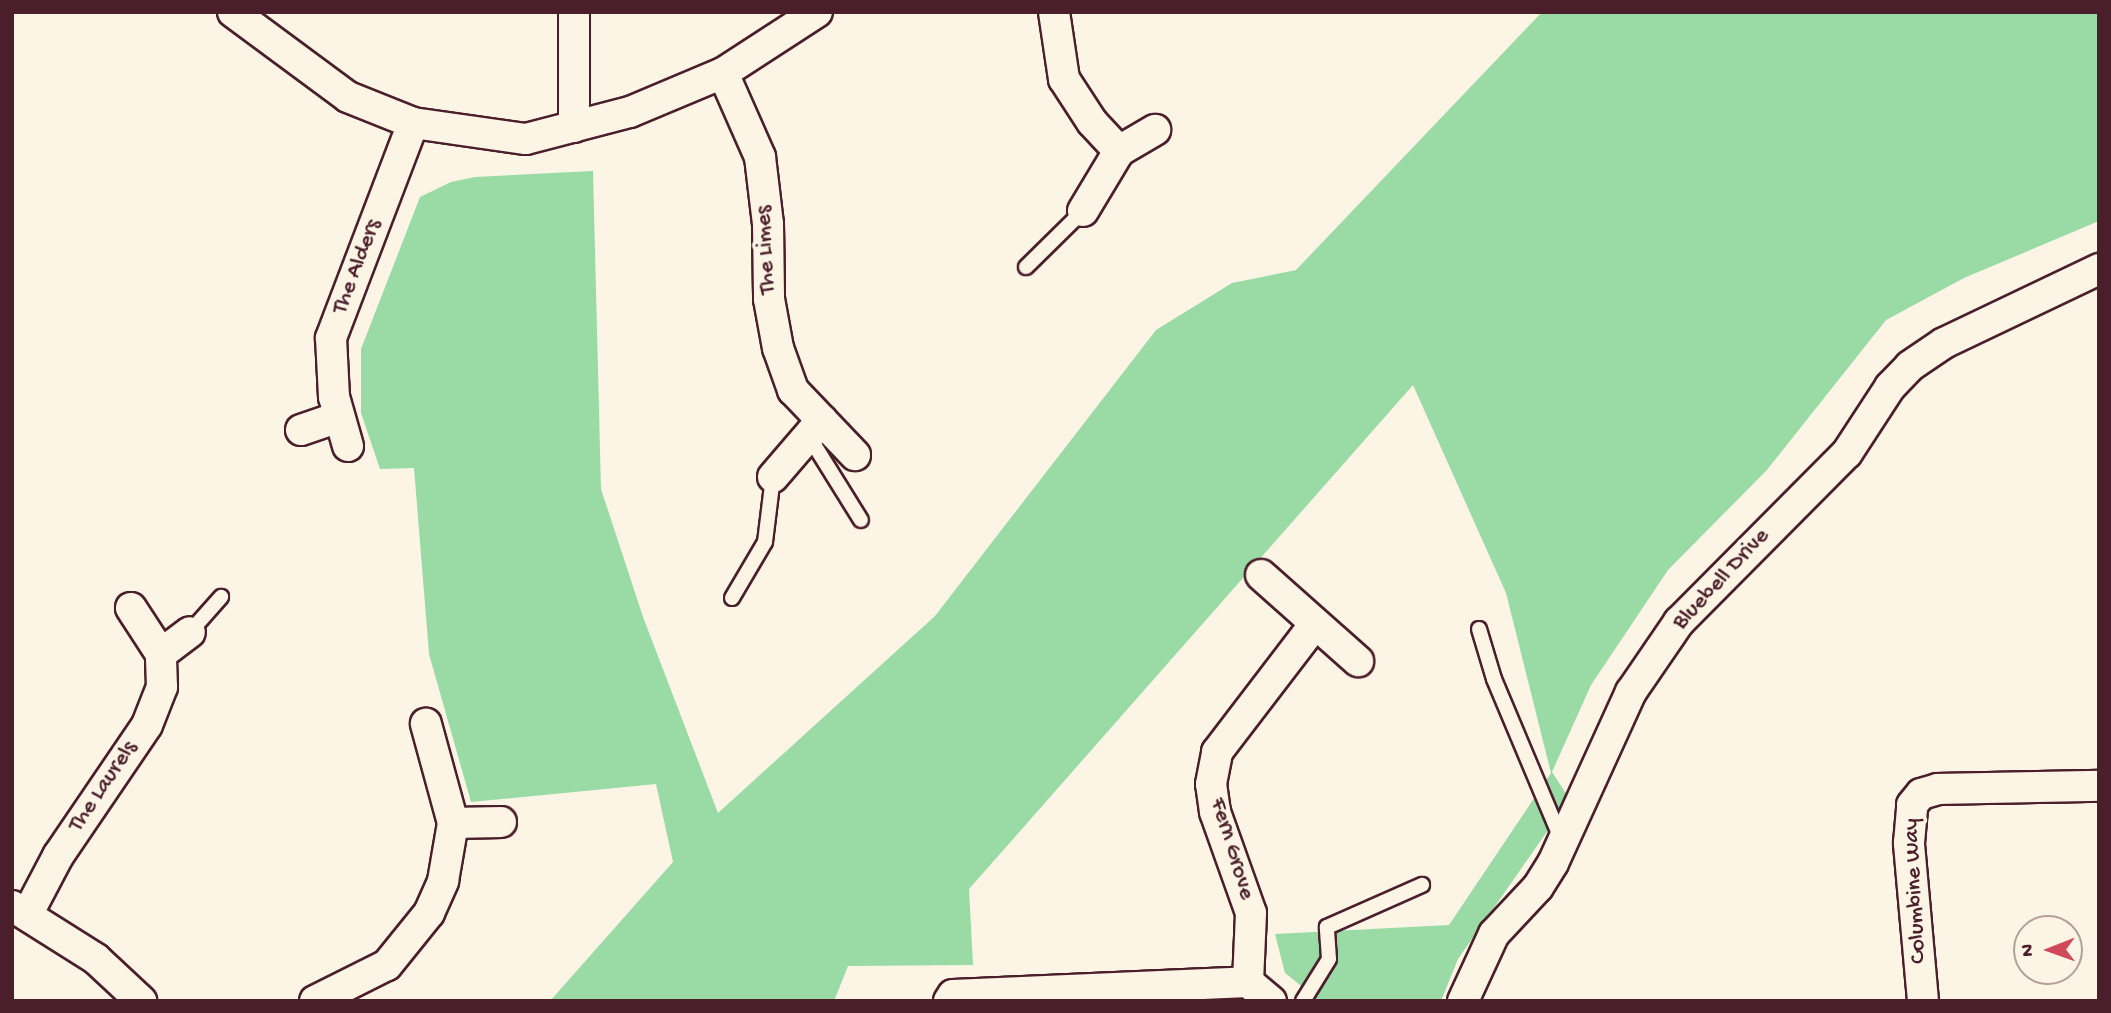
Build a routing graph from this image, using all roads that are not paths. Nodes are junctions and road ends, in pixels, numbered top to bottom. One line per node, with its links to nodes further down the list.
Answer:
1 (233, 12): 6 (street)
2 (574, 12): 7 (street)
3 (817, 12): 5 (street)
4 (1055, 12): 9 (street)
5 (723, 73): 7 (street); 14 (street, The Limes)
6 (413, 122): 7 (street); 13 (street, The Alders)
7 (574, 127)
8 (1155, 130): 9 (street)
9 (1119, 150): 10 (street)
10 (1083, 211): 11 (lane)
11 (1026, 267)
12 (2099, 270): 33 (street, Bluebell Drive)
13 (339, 416): 15 (street); 16 (street, The Alders)
14 (815, 427): 17 (street, The Limes); 18 (street); 19 (lane)
15 (301, 430)
16 (348, 446)
17 (855, 455)
18 (773, 477): 22 (lane)
19 (861, 520)
20 (1261, 575): 24 (street)
21 (221, 597): 26 (lane)
22 (732, 597)
23 (131, 608): 27 (street)
24 (1315, 624): 28 (street); 36 (street, Fern Grove)
25 (1479, 629): 33 (lane)
26 (190, 632): 27 (street)
27 (161, 654): 35 (street, The Laurels)
28 (1357, 661)
29 (426, 724): 32 (street)
30 (2099, 786): 43 (street, Columbine Way)
31 (501, 822): 32 (street)
32 (453, 823): 38 (street)
33 (1563, 842): 42 (street, Bluebell Drive)
34 (1422, 885): 41 (lane)
35 (20, 910): 37 (street)
36 (1248, 982): 39 (street); 40 (street)
37 (141, 1001)
38 (316, 1001)
39 (950, 1001)
40 (1271, 1001)
41 (1303, 1001)
42 (1463, 1001)
43 (1923, 1001)

